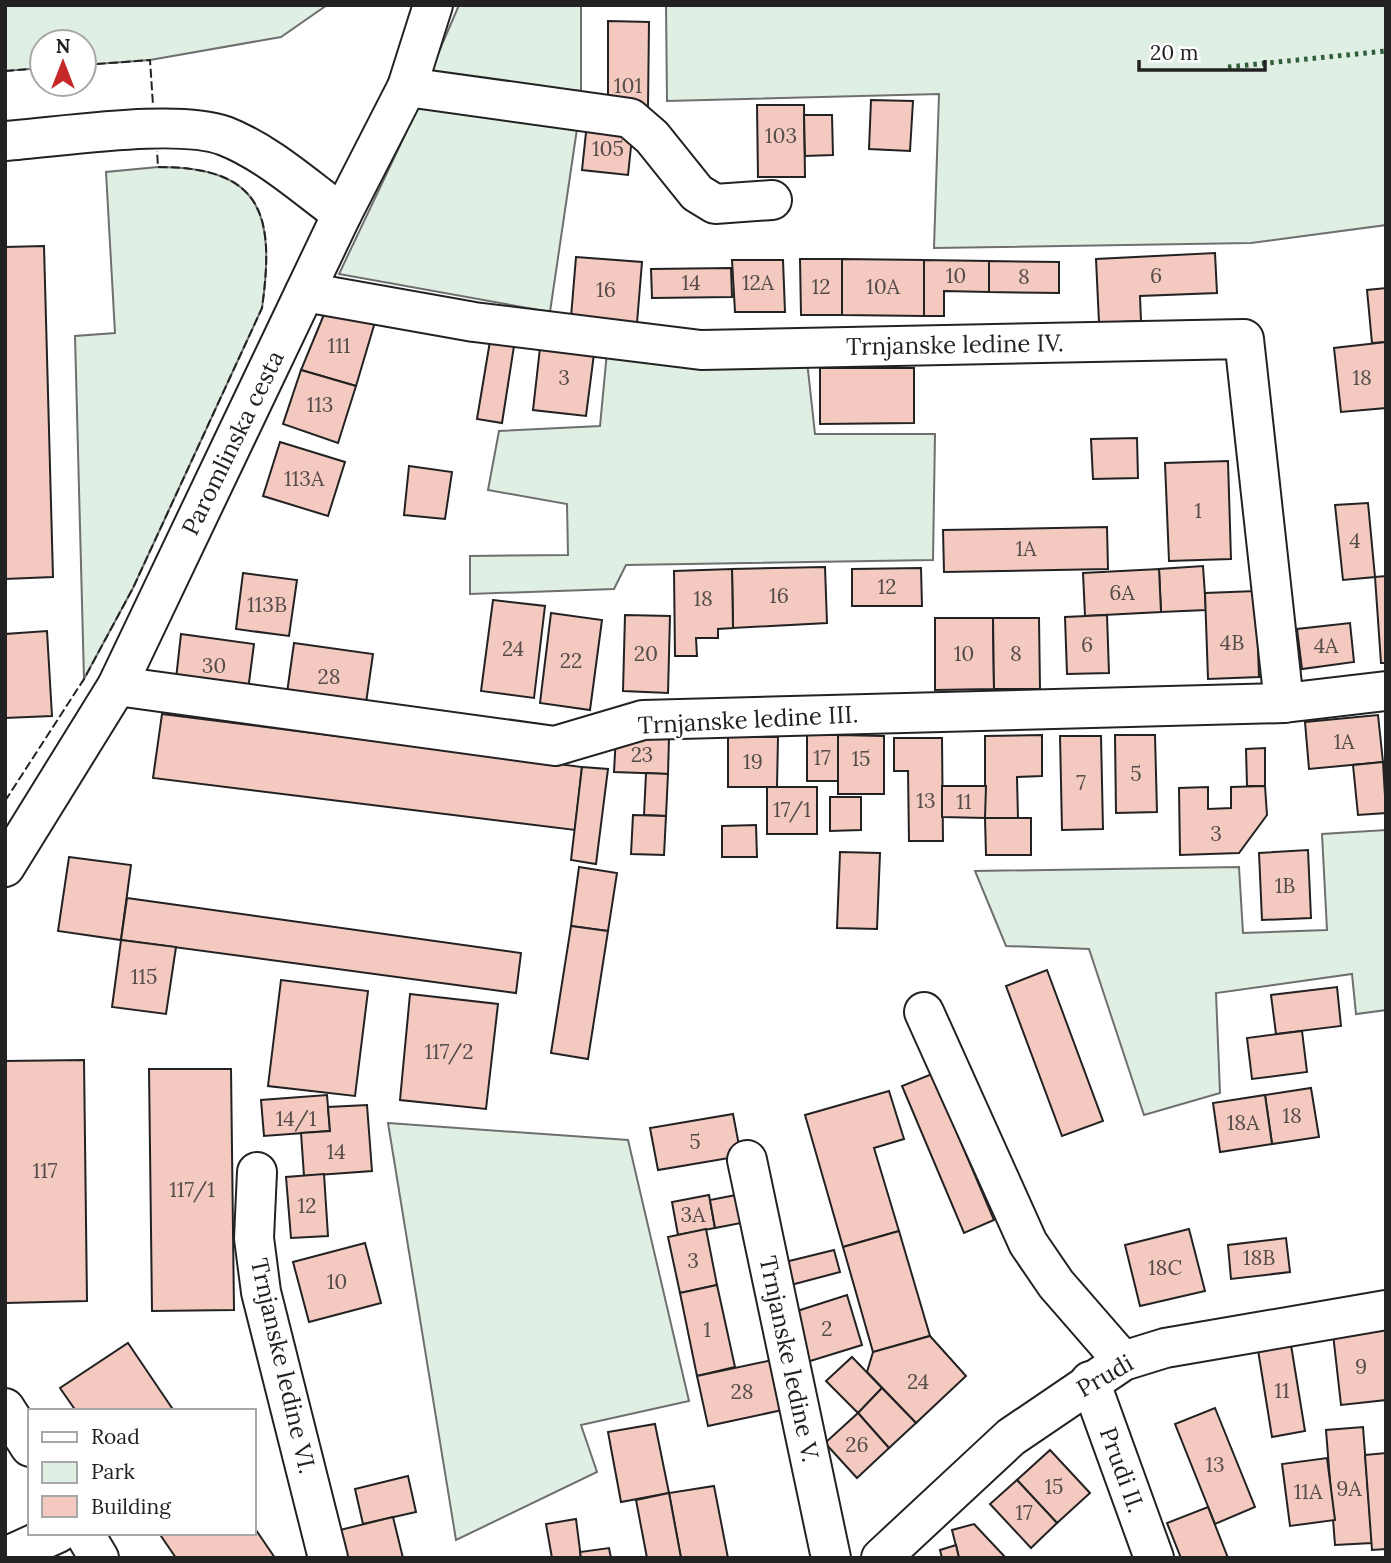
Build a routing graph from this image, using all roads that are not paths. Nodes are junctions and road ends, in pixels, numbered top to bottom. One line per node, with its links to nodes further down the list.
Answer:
1 (433, 5): 2 (street, Paromlinska cesta)
2 (407, 87): 4 (street); 5 (street, Paromlinska cesta)
3 (5, 141): 5 (street)
4 (772, 200)
5 (342, 214): 6 (street, Paromlinska cesta)
6 (305, 292): 7 (street, Paromlinska cesta); 9 (street, Trnjanske ledine IV.)
7 (117, 686): 9 (street, Trnjanske ledine III.); 10 (street, Paromlinska cesta)
8 (1386, 691): 9 (street, Trnjanske ledine III.)
9 (1284, 703)
10 (5, 867)
11 (924, 1012): 15 (street)
12 (747, 1160): 24 (street, Trnjanske ledine V.)
13 (257, 1172): 23 (street, Trnjanske ledine VI.)
14 (1386, 1310): 15 (street, Prudi)
15 (1123, 1361): 16 (street, Prudi)
16 (1090, 1381): 25 (street, Prudi); 26 (street, Prudi II.)
17 (5, 1408): 18 (street)
18 (28, 1444)
19 (54, 1535): 21 (street)
20 (85, 1535): 22 (street)
21 (5, 1557)
22 (99, 1558)
23 (328, 1558)
24 (831, 1558)
25 (881, 1558)
26 (1154, 1558)

